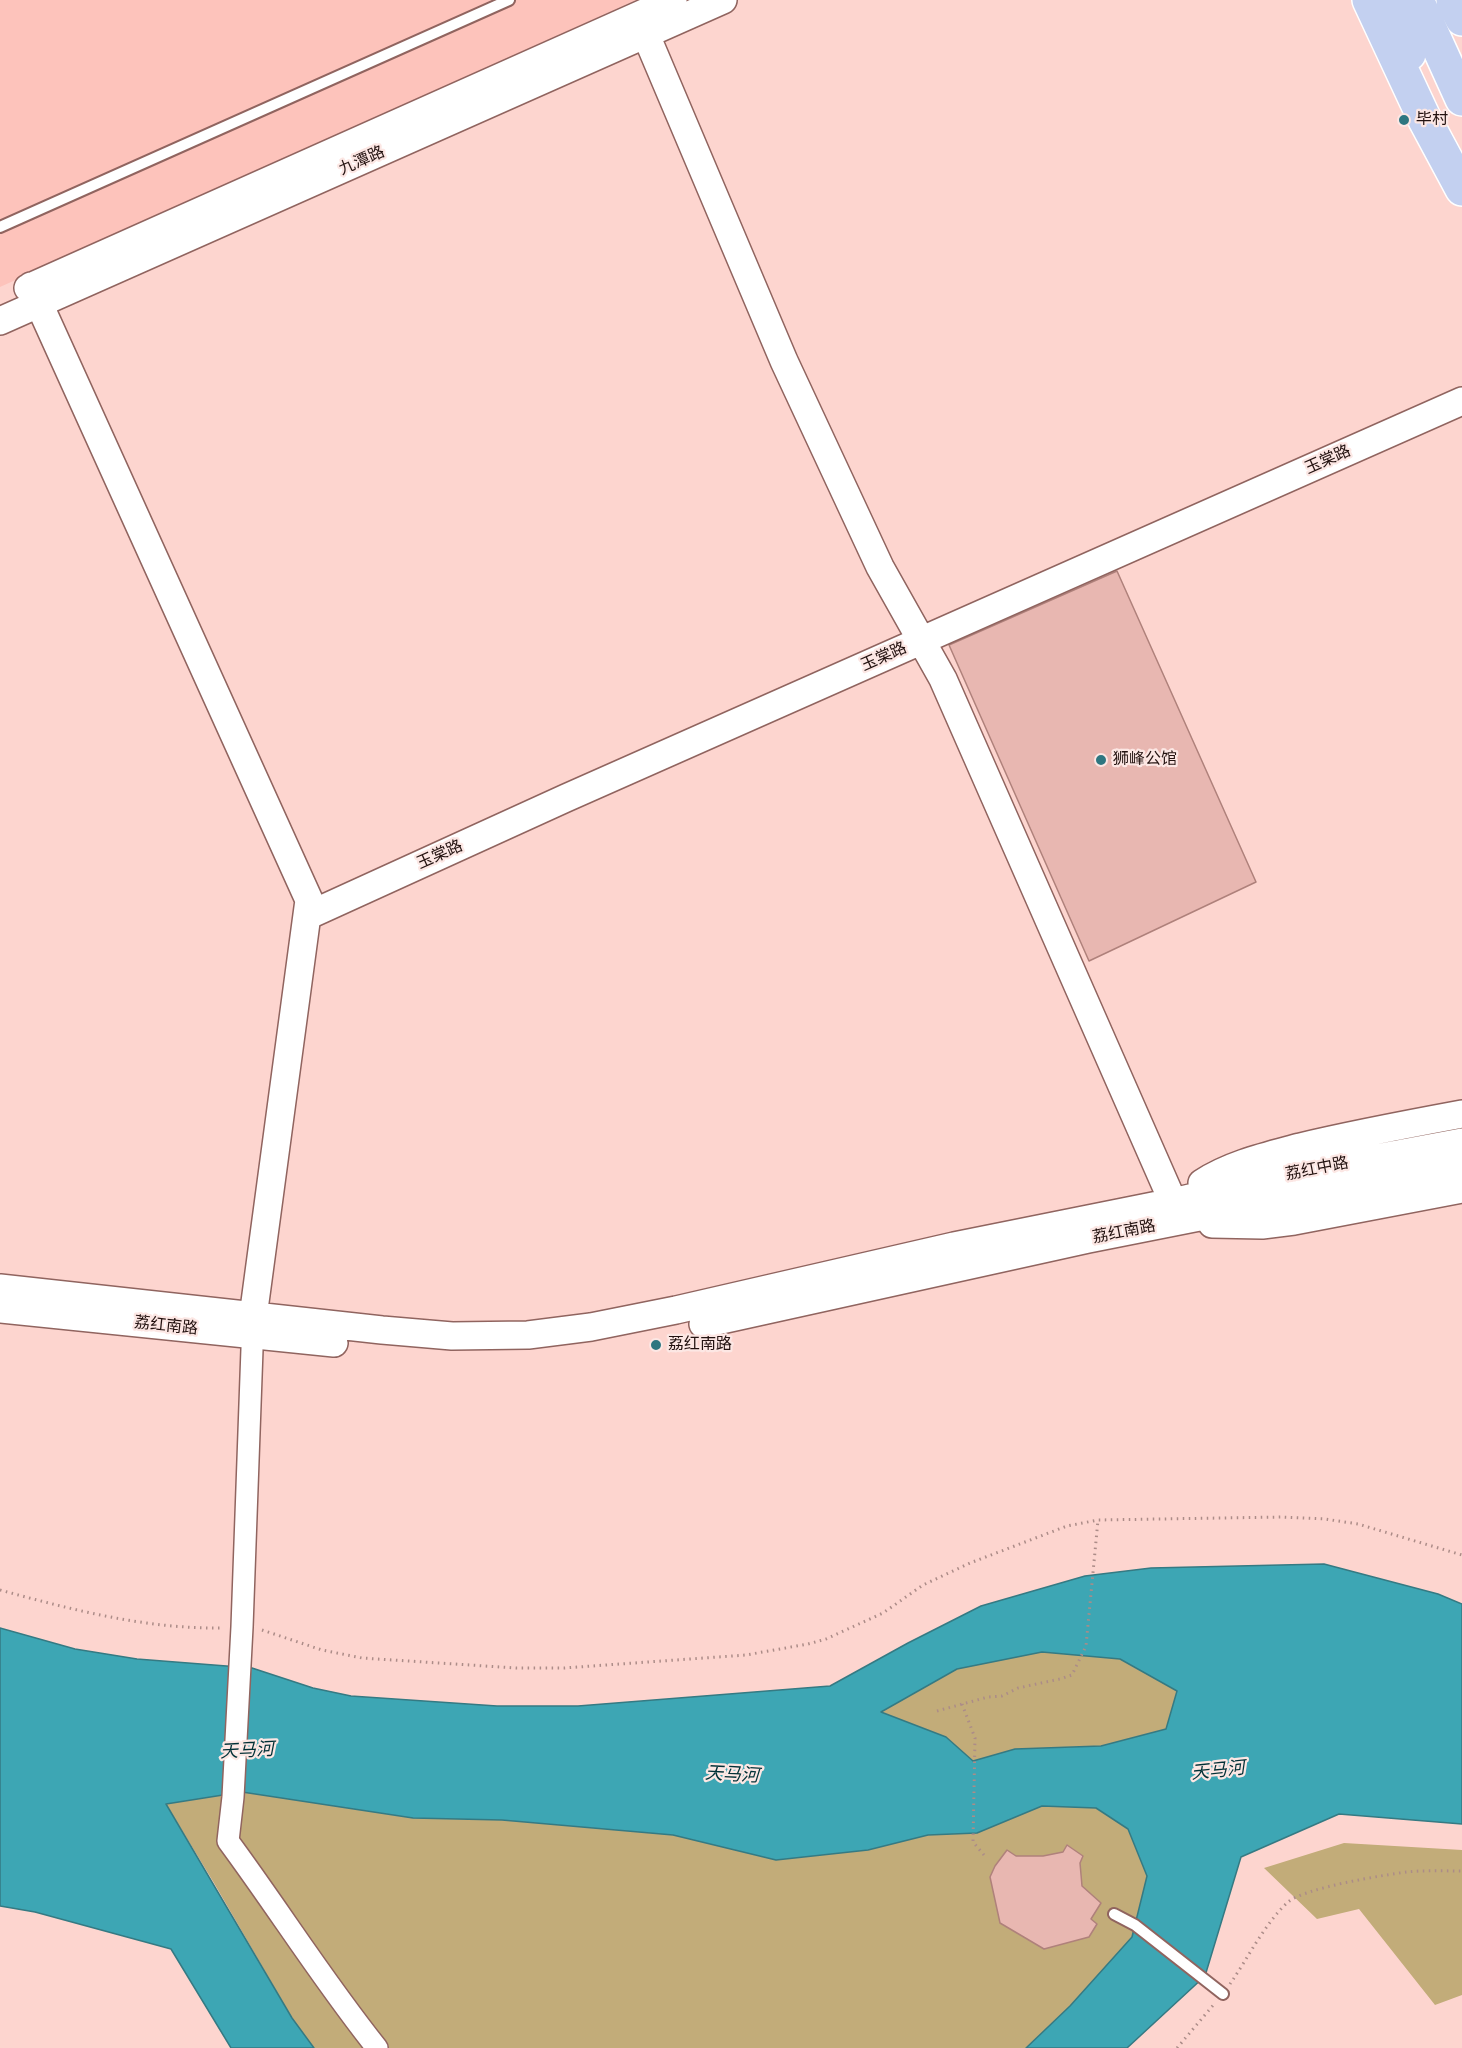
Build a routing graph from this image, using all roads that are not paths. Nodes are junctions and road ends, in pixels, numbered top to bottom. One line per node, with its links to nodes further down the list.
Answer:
1 (509, 0): 13 (lane)
2 (673, 0): 9 (street, 九潭路)
3 (723, 0): 9 (street, 九潭路)
4 (1369, 0): 11 (highway)
5 (1396, 0): 11 (highway)
6 (1417, 0): 10 (highway)
7 (1453, 0): 8 (highway)
8 (1462, 19)
9 (642, 25): 14 (street, 九潭路); 19 (street)
10 (1462, 99)
11 (1425, 120): 12 (highway)
12 (1462, 189)
13 (0, 227)
14 (34, 295): 15 (street, 九潭路); 16 (street, 九潭路); 20 (street)
15 (0, 300)
16 (0, 321)
17 (1462, 382): 19 (street, 玉棠路)
18 (1462, 401): 19 (street, 玉棠路)
19 (918, 632): 20 (street, 玉棠路); 25 (street)
20 (308, 908): 28 (street)
21 (1462, 1114): 25 (street)
22 (1462, 1142): 25 (street, 荔红中路)
23 (1462, 1165): 25 (street, 荔红中路)
24 (1462, 1189): 25 (street)
25 (1177, 1211): 28 (street, 荔红南路)
26 (0, 1288): 28 (street, 荔红南路)
27 (0, 1309): 28 (street, 荔红南路)
28 (253, 1326): 31 (street)
29 (1114, 1914): 30 (lane)
30 (1222, 1994)
31 (378, 2048)

